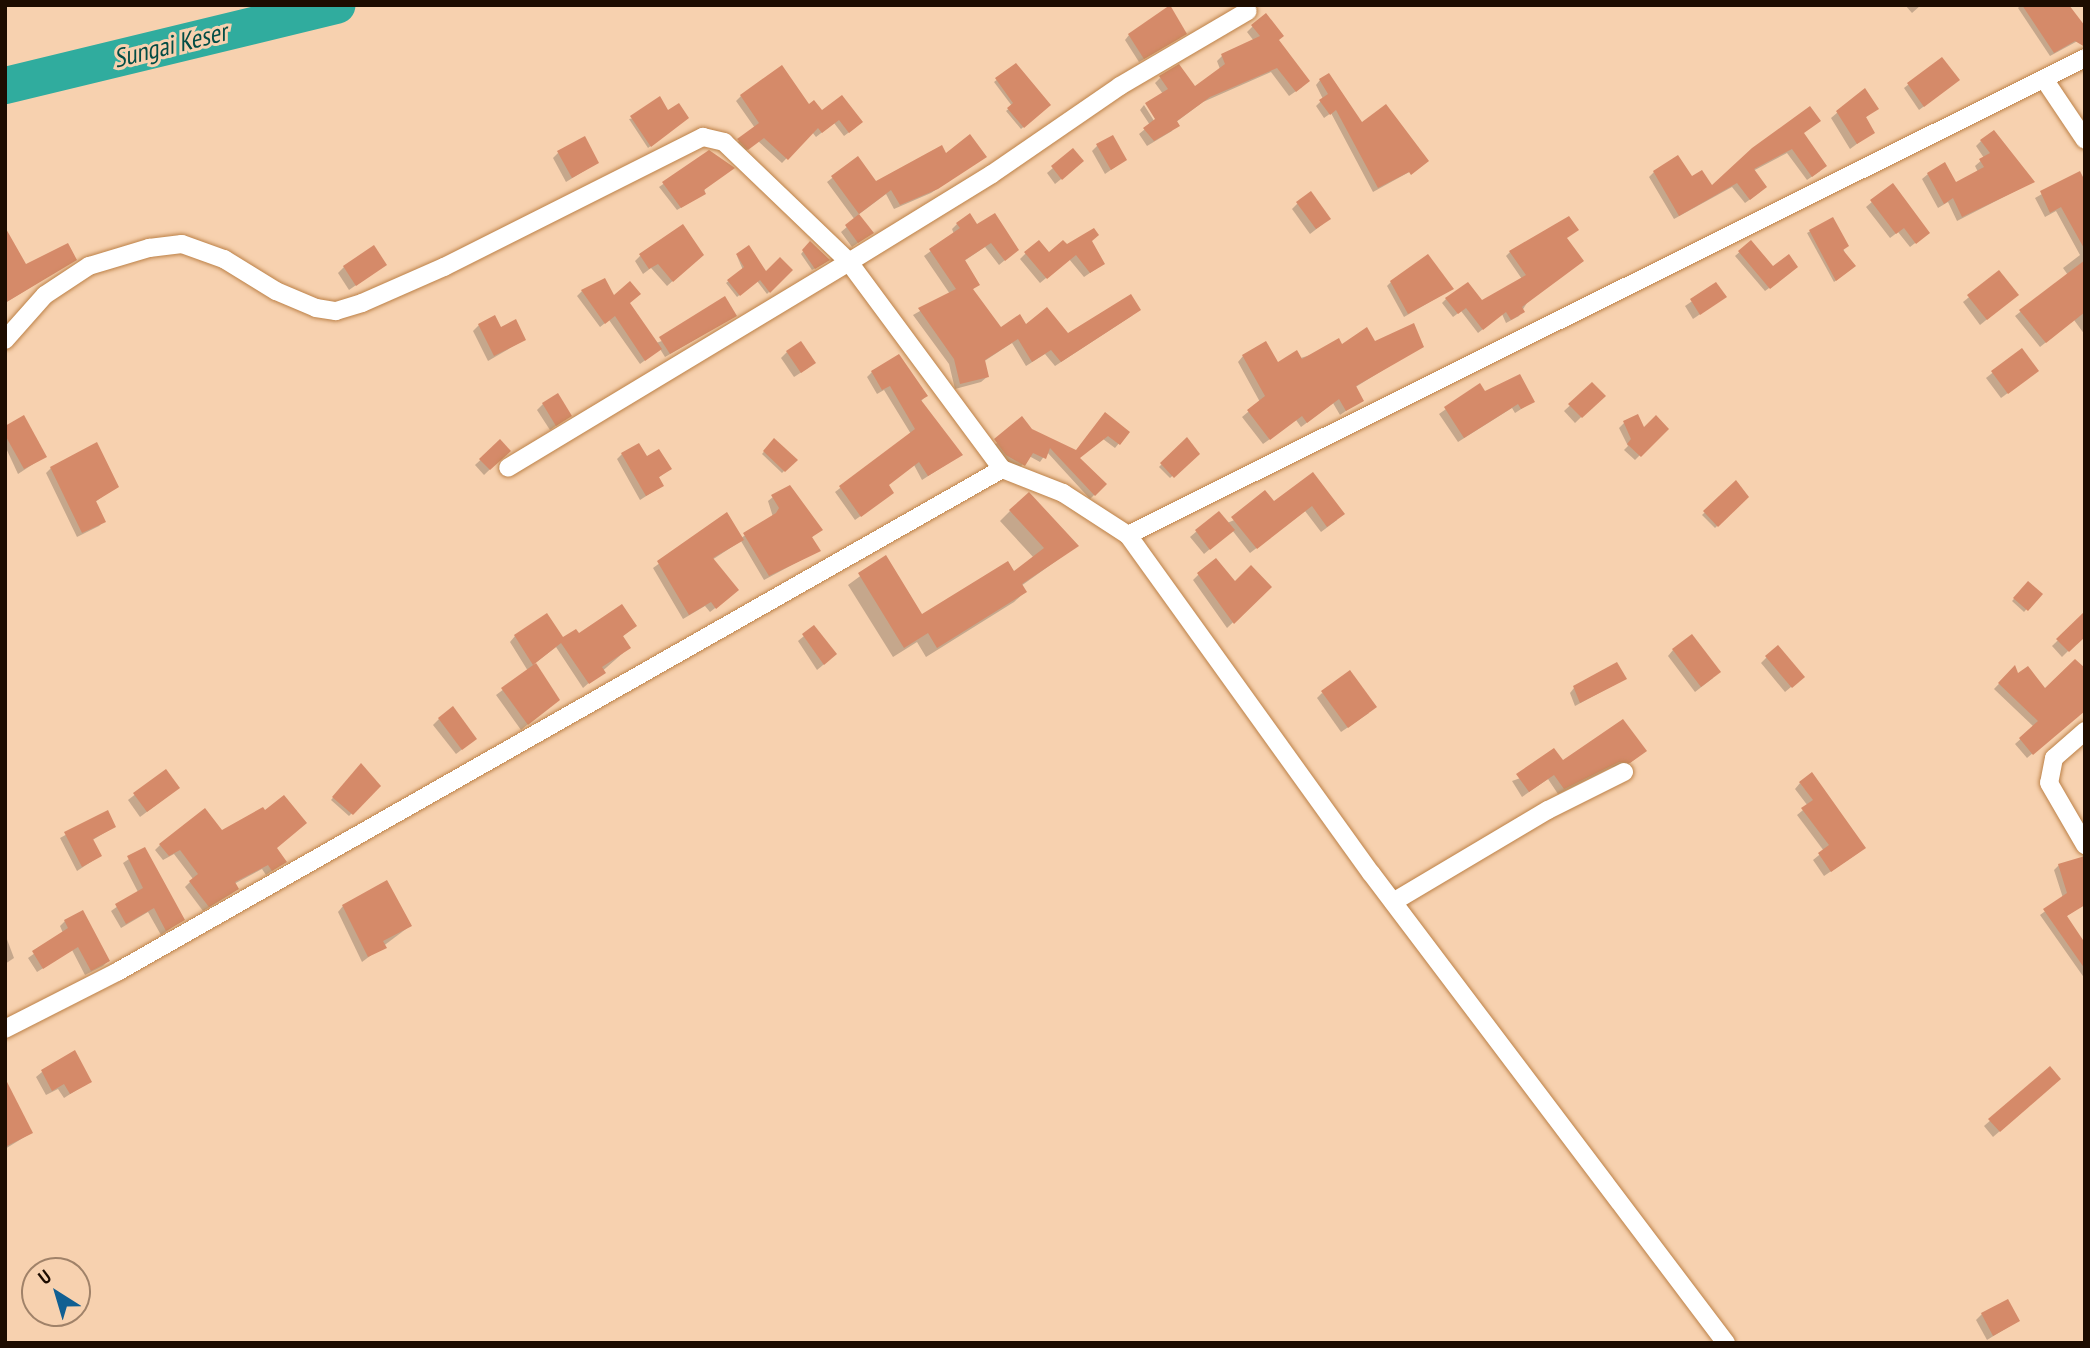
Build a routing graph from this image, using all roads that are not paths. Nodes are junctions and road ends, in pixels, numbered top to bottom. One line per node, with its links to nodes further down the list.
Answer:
1 (1248, 11): 5 (street)
2 (2085, 58): 3 (street)
3 (2044, 79): 4 (street); 9 (street)
4 (2085, 139)
5 (849, 262): 6 (street); 7 (street); 8 (street)
6 (5, 340)
7 (508, 468)
8 (1002, 469): 9 (street); 14 (street)
9 (1128, 535): 13 (street)
10 (2085, 731): 12 (street)
11 (1624, 772): 13 (street)
12 (2085, 845)
13 (1393, 902): 15 (street)
14 (5, 1029)
15 (1726, 1343)

